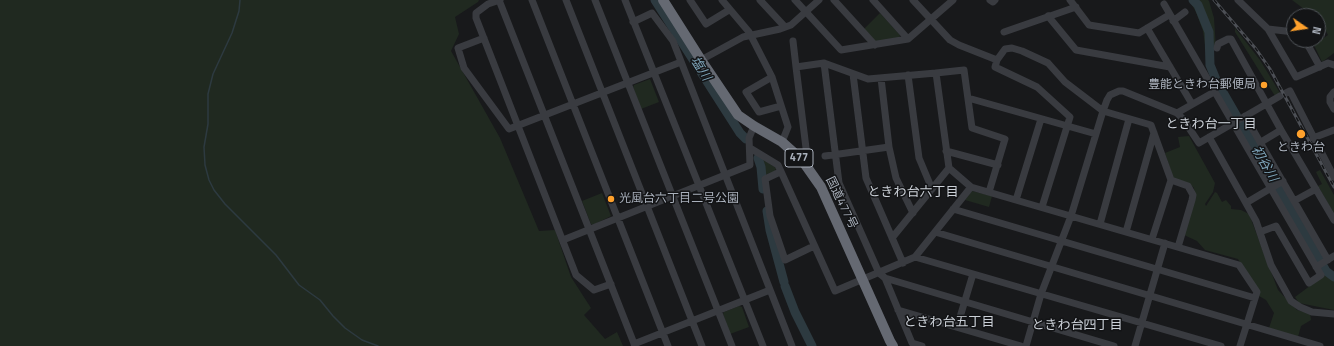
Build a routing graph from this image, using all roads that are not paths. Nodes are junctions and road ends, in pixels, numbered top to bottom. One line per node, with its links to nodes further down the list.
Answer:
1 (499, 0): 35 (street); 67 (street)
2 (532, 0): 60 (street)
3 (566, 0): 58 (street)
4 (595, 0): 55 (street)
5 (624, 0): 28 (street)
6 (663, 0): 41 (highway, 国道477号 / 477)
7 (690, 0): 22 (street)
8 (722, 0): 22 (street)
9 (760, 0): 29 (street)
10 (795, 0): 23 (street)
11 (819, 0): 23 (street)
12 (834, 0): 38 (street)
13 (873, 0): 36 (street)
14 (913, 0): 27 (street)
15 (952, 0): 27 (street)
16 (990, 0): 17 (street)
17 (995, 0)
18 (1070, 0): 21 (street)
19 (1238, 0): 31 (street)
20 (1164, 4): 26 (street)
21 (1076, 6): 25 (street); 30 (street)
22 (729, 10): 34 (street)
23 (806, 12): 29 (street); 38 (street)
24 (1185, 12): 26 (street)
25 (1048, 16): 33 (street); 47 (street)
26 (1171, 18): 30 (street); 56 (street)
27 (931, 19): 36 (street); 42 (street)
28 (633, 22): 43 (street); 49 (street)
29 (785, 27): 34 (street)
30 (1147, 28): 47 (street)
31 (1268, 29): 32 (street); 48 (street)
32 (1286, 31)
33 (1004, 32)
34 (751, 35): 41 (street); 53 (street)
35 (484, 38): 72 (street); 72 (street)
36 (908, 39): 38 (street)
37 (793, 41): 46 (street)
38 (875, 45)
39 (1217, 48): 62 (street)
40 (1309, 48): 48 (street)
41 (701, 60): 73 (highway, 国道477号 / 477)
42 (997, 60): 65 (street); 74 (street)
43 (681, 62): 49 (street); 93 (street)
44 (824, 63): 46 (street); 51 (street); 87 (street)
45 (1334, 65): 48 (street)
46 (796, 67): 89 (street)
47 (1170, 67): 61 (street)
48 (1320, 67)
49 (654, 73): 55 (street); 97 (street)
50 (936, 73): 52 (street); 59 (street); 86 (street)
51 (853, 74): 54 (street); 85 (street)
52 (908, 75): 54 (street); 100 (street)
53 (772, 77): 63 (street); 63 (street)
54 (881, 78): 83 (street)
55 (628, 83): 58 (street); 103 (street)
56 (1214, 92): 61 (street); 71 (street)
57 (1334, 92): 64 (street)
58 (603, 93): 60 (street); 107 (street)
59 (968, 98): 69 (street); 90 (street)
60 (573, 104): 67 (street); 112 (street)
61 (1192, 104): 66 (street)
62 (1267, 104): 68 (street); 75 (street); 80 (street)
63 (781, 106): 81 (street)
64 (1334, 109)
65 (1103, 111): 66 (street); 70 (street); 78 (street)
66 (1177, 114): 79 (street)
67 (545, 115): 72 (street); 115 (street)
68 (1245, 116): 71 (street); 82 (street)
69 (1041, 118): 74 (street); 104 (street)
70 (1129, 119): 77 (street); 114 (street)
71 (1233, 123): 79 (street); 99 (street)
72 (518, 126): 120 (street)
73 (754, 126): 81 (highway, 国道477号 / 477); 84 (street)
74 (1067, 126): 78 (street); 108 (street)
75 (1281, 130): 82 (street); 101 (street)
76 (1334, 130): 80 (street)
77 (1154, 133): 95 (street); 117 (street)
78 (1096, 134): 111 (street)
79 (1208, 138): 106 (street)
80 (1313, 138): 94 (street)
81 (782, 142): 89 (highway, 国道477号 / 477)
82 (1261, 142): 96 (street)
83 (890, 147): 85 (street); 110 (street)
84 (750, 148): 92 (street); 93 (street)
85 (863, 151): 87 (street); 119 (street)
86 (946, 151): 90 (street); 91 (street)
87 (835, 154): 88 (street); 132 (street)
88 (825, 156)
89 (802, 160): 135 (highway, 国道477号 / 477)
90 (998, 165): 102 (street)
91 (949, 168): 98 (street); 100 (street)
92 (780, 172): 124 (street); 124 (street)
93 (725, 175): 97 (street); 137 (street)
94 (1334, 177)
95 (1171, 180): 121 (street); 125 (street)
96 (1283, 181): 99 (street); 105 (street)
97 (698, 186): 103 (street); 141 (street)
98 (971, 187): 102 (street); 109 (street)
99 (1270, 188): 106 (street); 130 (street)
100 (932, 189): 110 (street)
101 (1316, 189): 105 (street); 113 (street)
102 (989, 192): 104 (street)
103 (673, 196): 107 (street); 144 (street)
104 (1016, 200): 108 (street)
105 (1294, 201): 127 (street)
106 (1246, 203): 118 (street)
107 (647, 206): 112 (street); 146 (street)
108 (1042, 208): 111 (street)
109 (953, 209): 116 (street); 122 (street)
110 (913, 213): 119 (street)
111 (1071, 216): 114 (street); 122 (street)
112 (618, 218): 115 (street); 151 (street)
113 (1334, 220)
114 (1100, 224): 117 (street)
115 (590, 229): 120 (street); 136 (street)
116 (935, 232): 126 (street); 129 (street)
117 (1126, 232): 121 (street)
118 (1260, 232): 130 (street); 145 (street)
119 (892, 238): 128 (street)
120 (563, 240): 136 (street)
121 (1152, 240): 123 (street)
122 (1062, 241): 129 (street); 131 (street)
123 (1165, 243): 125 (street); 131 (street)
124 (814, 246): 135 (street)
125 (1178, 247): 140 (street)
126 (915, 257): 128 (street); 133 (street)
127 (1330, 259): 130 (street)
128 (903, 263): 132 (street)
129 (1052, 267): 138 (street); 139 (street)
130 (1316, 267)
131 (1158, 269): 139 (street); 140 (street)
132 (879, 273): 134 (street); 135 (street)
133 (973, 274): 138 (street); 142 (street)
134 (885, 278): 142 (street); 143 (street)
135 (862, 280): 158 (highway, 国道477号 / 477)
136 (612, 284): 152 (street)
137 (770, 290): 141 (street); 157 (street)
138 (1041, 294): 147 (street); 148 (street)
139 (1150, 296): 148 (street); 149 (street)
140 (1255, 298): 149 (street)
141 (744, 300): 144 (street); 156 (street)
142 (965, 302): 147 (street); 150 (street)
143 (898, 310): 150 (street); 159 (street)
144 (718, 311): 146 (street); 155 (street)
145 (1334, 314)
146 (692, 321): 151 (street); 154 (street)
147 (1033, 322): 161 (street); 162 (street)
148 (1142, 323): 163 (street); 164 (street)
149 (1247, 324): 165 (street); 166 (street)
150 (957, 327): 160 (street)
151 (663, 332): 152 (street); 153 (street)
152 (635, 345)
153 (668, 346)
154 (702, 346)
155 (732, 346)
156 (763, 346)
157 (792, 346)
158 (893, 346)
159 (922, 346)
160 (1021, 346)
161 (1026, 346)
162 (1114, 346)
163 (1135, 346)
164 (1221, 346)
165 (1240, 346)
166 (1320, 346)

